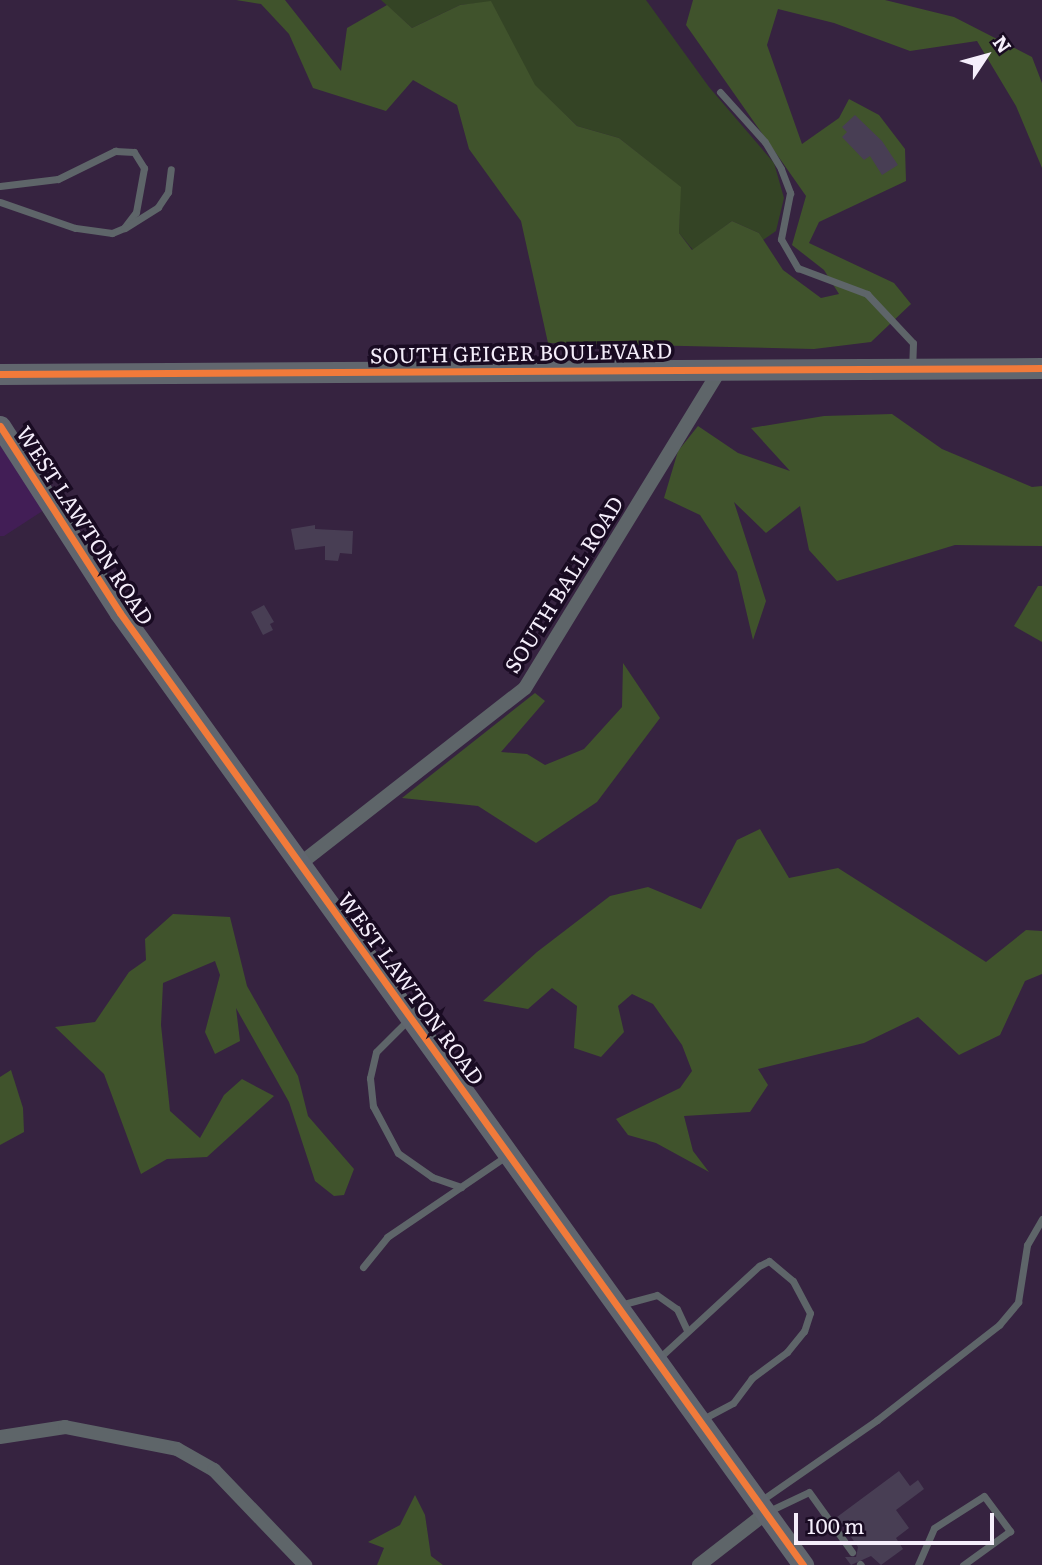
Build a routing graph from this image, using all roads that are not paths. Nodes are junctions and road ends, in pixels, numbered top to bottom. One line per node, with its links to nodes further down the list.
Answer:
1 (720, 92): 7 (lane)
2 (171, 169): 5 (lane)
3 (0, 186): 5 (lane)
4 (0, 202): 5 (lane)
5 (124, 228)
6 (721, 368): 7 (street, SOUTH GEIGER BOULEVARD); 9 (street, SOUTH GEIGER BOULEVARD); 11 (street, SOUTH BALL ROAD)
7 (912, 369): 8 (street, SOUTH GEIGER BOULEVARD)
8 (1042, 369)
9 (0, 374)
10 (0, 426): 11 (street, WEST LAWTON ROAD)
11 (301, 863): 12 (street, WEST LAWTON ROAD)
12 (411, 1018): 13 (street, WEST LAWTON ROAD); 14 (lane)
13 (509, 1154): 14 (lane); 17 (street, WEST LAWTON ROAD)
14 (461, 1187): 16 (lane)
15 (1042, 1219): 22 (lane)
16 (363, 1267)
17 (618, 1306): 18 (lane); 19 (street, WEST LAWTON ROAD)
18 (687, 1330): 19 (lane); 20 (lane)
19 (657, 1360): 20 (street, WEST LAWTON ROAD)
20 (700, 1420): 22 (street, WEST LAWTON ROAD)
21 (0, 1437): 24 (street)
22 (762, 1508): 23 (lane); 25 (street); 26 (street, WEST LAWTON ROAD)
23 (852, 1552)
24 (305, 1565)
25 (699, 1565)
26 (803, 1565)
27 (918, 1565): 28 (lane)
28 (963, 1565)

